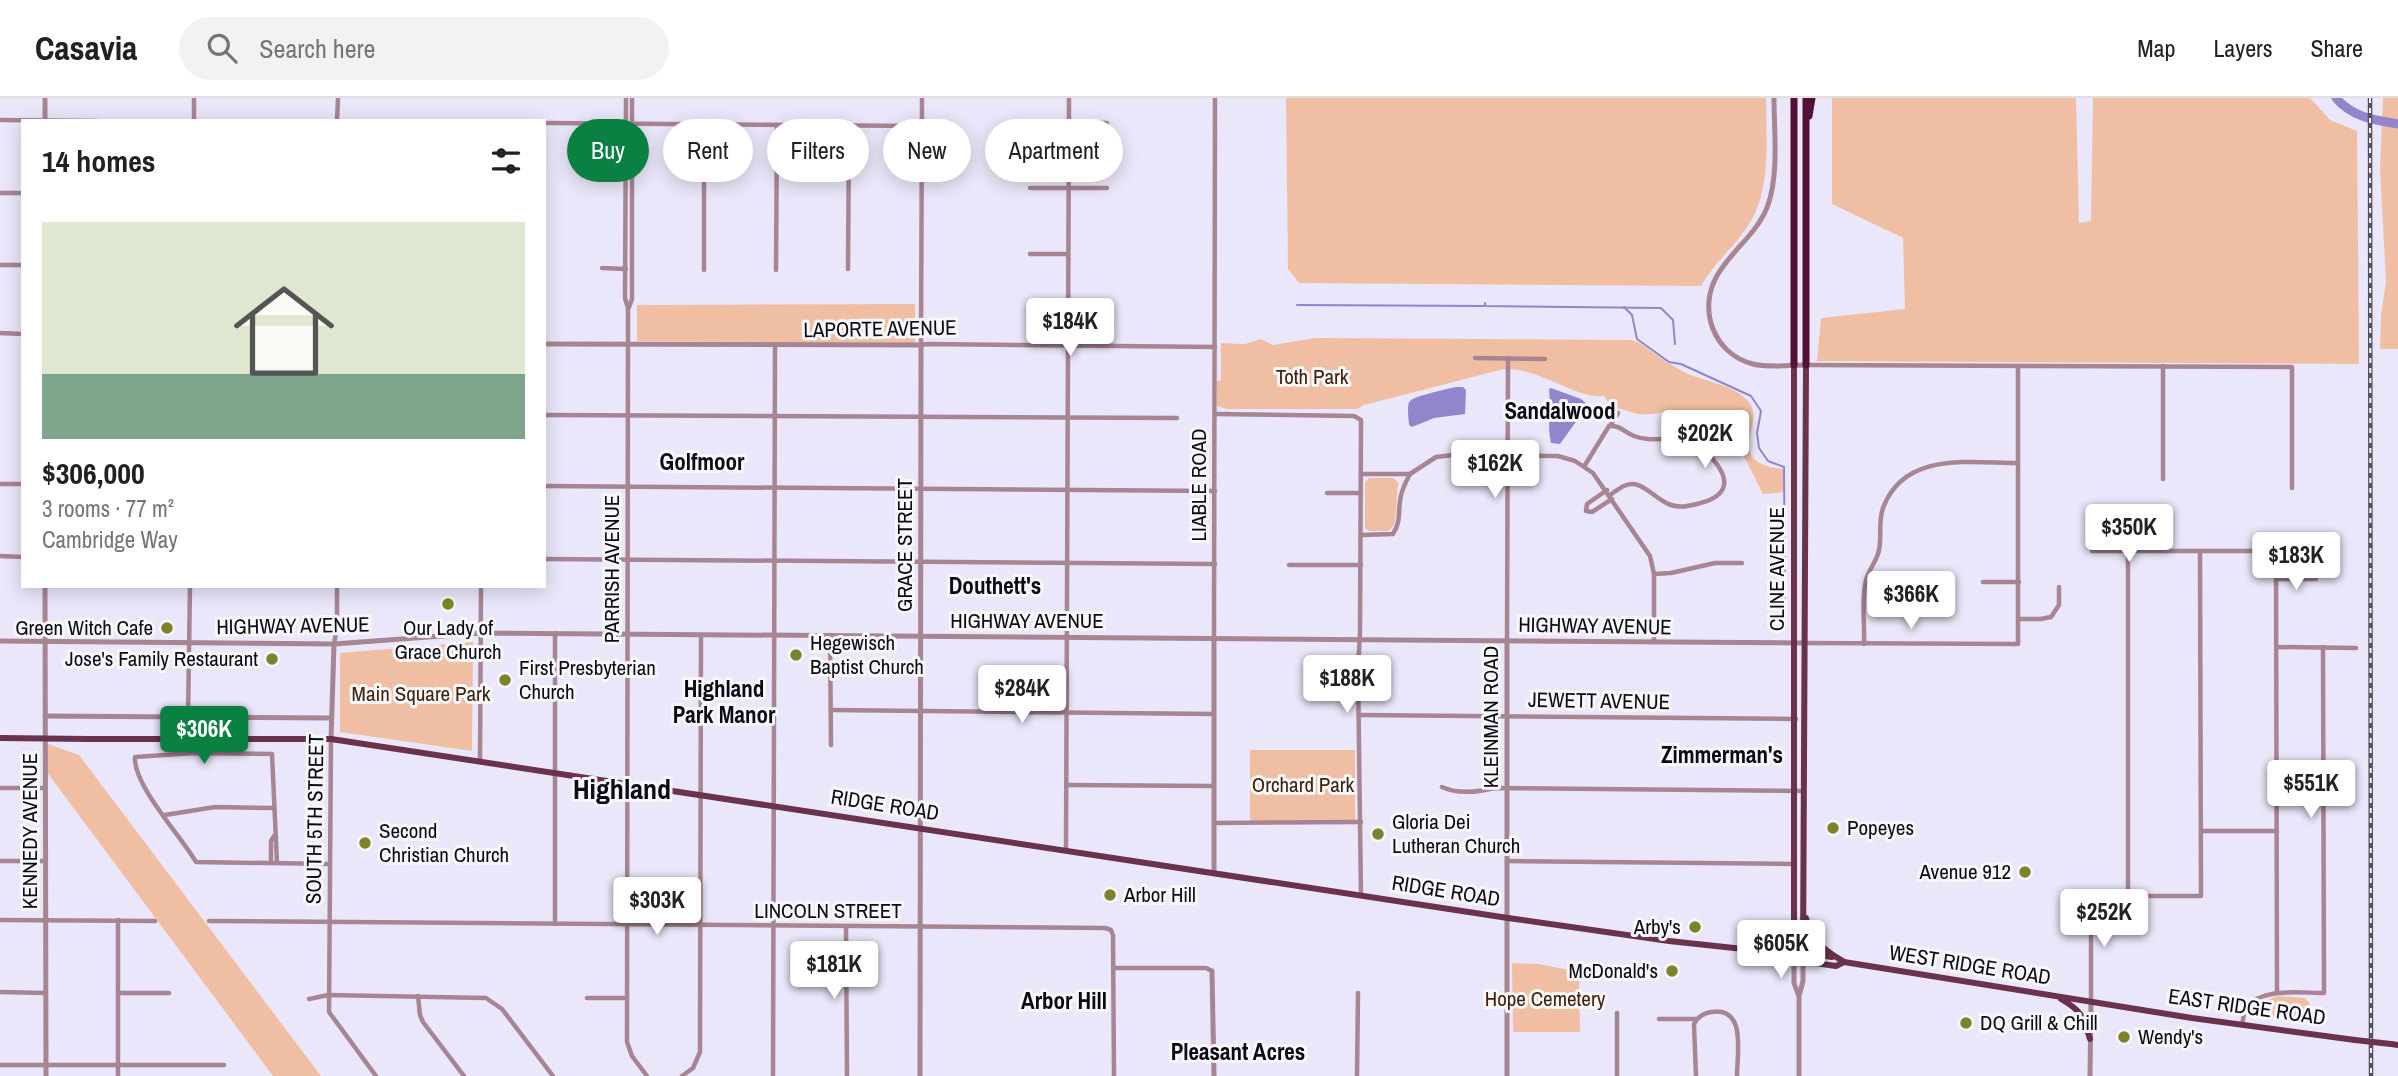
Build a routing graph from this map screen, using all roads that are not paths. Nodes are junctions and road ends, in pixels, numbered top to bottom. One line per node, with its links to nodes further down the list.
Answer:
1 (45, 98): 13 (street)
2 (194, 98): 14 (street)
3 (338, 98): 15 (street)
4 (626, 98): 16 (street, PARRISH AVENUE)
5 (632, 98): 17 (street, PARRISH AVENUE)
6 (922, 98): 18 (street, GRACE STREET)
7 (1069, 98): 19 (street)
8 (1215, 98): 55 (street, LIABLE ROAD)
9 (1774, 98): 59 (street)
10 (1794, 98): 59 (highway, CLINE AVENUE)
11 (1806, 98): 24 (highway, CLINE AVENUE)
12 (1812, 98): 24 (highway)
13 (45, 119)
14 (194, 119)
15 (337, 119)
16 (628, 119)
17 (630, 119)
18 (922, 119)
19 (1069, 119)
20 (0, 120): 21 (street)
21 (21, 120)
22 (546, 122): 23 (street)
23 (567, 123)
24 (1806, 130): 60 (highway, CLINE AVENUE)
25 (627, 182): 42 (street, PARRISH AVENUE)
26 (630, 182): 43 (street, PARRISH AVENUE)
27 (704, 182): 45 (street)
28 (777, 182): 46 (street)
29 (849, 182): 44 (street)
30 (922, 182): 52 (street, GRACE STREET)
31 (1069, 182): 33 (street)
32 (1030, 188): 33 (street)
33 (1069, 188): 34 (street); 38 (street)
34 (1108, 188)
35 (0, 193): 36 (street)
36 (21, 193)
37 (1030, 254): 38 (street)
38 (1068, 254): 53 (street)
39 (0, 265): 40 (street)
40 (21, 265)
41 (602, 268): 42 (street)
42 (625, 269): 43 (street); 47 (street, PARRISH AVENUE)
43 (632, 269): 47 (street, PARRISH AVENUE)
44 (848, 269)
45 (704, 270)
46 (776, 270)
47 (628, 308): 51 (street, PARRISH AVENUE)
48 (0, 333): 49 (street)
49 (21, 334)
50 (546, 344): 51 (street, LAPORTE AVENUE)
51 (628, 345): 54 (street, LAPORTE AVENUE); 66 (street, PARRISH AVENUE)
52 (922, 345): 53 (street, LAPORTE AVENUE); 54 (street, LAPORTE AVENUE); 68 (street, GRACE STREET)
53 (1068, 345): 55 (street, LAPORTE AVENUE); 69 (street)
54 (775, 346): 67 (street)
55 (1215, 347): 64 (street, LIABLE ROAD)
56 (1475, 358): 57 (street)
57 (1508, 358): 58 (street); 72 (street, KLEINMAN ROAD)
58 (1545, 359)
59 (1794, 365): 60 (street); 131 (main road, CLINE AVENUE)
60 (1806, 365): 61 (street); 132 (main road, CLINE AVENUE)
61 (2018, 366): 62 (street); 73 (street)
62 (2163, 366): 77 (street); 83 (street)
63 (1618, 413): 71 (street)
64 (1215, 414): 75 (street); 86 (street, LIABLE ROAD)
65 (546, 415): 66 (street)
66 (628, 416): 67 (street); 81 (street, PARRISH AVENUE)
67 (775, 417): 68 (street); 82 (street)
68 (921, 418): 69 (street); 84 (street, GRACE STREET)
69 (1068, 418): 70 (street); 85 (street)
70 (1177, 418)
71 (1609, 426): 74 (street); 89 (street)
72 (1507, 455): 74 (street); 76 (street); 127 (street, KLEINMAN ROAD)
73 (2018, 463): 109 (street); 134 (street)
74 (1585, 466): 89 (street)
75 (1361, 474): 76 (street); 88 (street)
76 (1410, 474): 90 (street)
77 (2163, 479)
78 (0, 484): 79 (street)
79 (21, 484)
80 (546, 486): 81 (street)
81 (628, 487): 82 (street); 97 (street, PARRISH AVENUE)
82 (774, 488): 84 (street); 98 (street)
83 (2292, 488)
84 (921, 489): 85 (street); 99 (street, GRACE STREET)
85 (1068, 490): 86 (street); 100 (street)
86 (1215, 491): 102 (street, LIABLE ROAD)
87 (1326, 493): 88 (street)
88 (1361, 493): 90 (street)
89 (1610, 494): 89 (street); 105 (street)
90 (1362, 535): 104 (street)
91 (2092, 551): 92 (street)
92 (2128, 551): 93 (street); 180 (street)
93 (2200, 551): 106 (street); 169 (street)
94 (0, 556): 95 (street)
95 (21, 557)
96 (546, 559): 97 (street)
97 (627, 559): 98 (street); 118 (street, PARRISH AVENUE)
98 (774, 561): 99 (street); 120 (street)
99 (921, 561): 100 (street); 122 (street, GRACE STREET)
100 (1068, 563): 102 (street); 123 (street)
101 (1742, 563): 105 (street)
102 (1215, 564): 124 (street, LIABLE ROAD)
103 (1289, 565): 104 (street)
104 (1361, 565): 125 (street)
105 (1654, 574): 130 (street)
106 (2277, 579): 107 (street); 135 (street)
107 (2316, 579)
108 (1983, 582): 109 (street)
109 (2018, 582): 115 (street)
110 (2059, 587): 115 (street)
111 (46, 588): 128 (street, KENNEDY AVENUE)
112 (190, 588): 129 (street)
113 (337, 588): 133 (street)
114 (481, 588): 116 (street)
115 (2018, 619): 134 (street)
116 (482, 633): 117 (street, HIGHWAY AVENUE); 133 (street, HIGHWAY AVENUE); 151 (street)
117 (555, 633): 118 (street, HIGHWAY AVENUE); 152 (street)
118 (627, 634): 119 (street, HIGHWAY AVENUE); 153 (street, PARRISH AVENUE)
119 (701, 635): 120 (street, HIGHWAY AVENUE); 162 (street)
120 (775, 635): 121 (street, HIGHWAY AVENUE); 163 (street)
121 (830, 635): 122 (street, HIGHWAY AVENUE); 138 (street)
122 (920, 636): 123 (street, HIGHWAY AVENUE); 139 (street, GRACE STREET)
123 (1068, 638): 124 (street, HIGHWAY AVENUE); 140 (street)
124 (1214, 639): 125 (street, HIGHWAY AVENUE); 141 (street, LIABLE ROAD)
125 (1359, 640): 127 (street, HIGHWAY AVENUE); 142 (street)
126 (0, 641): 128 (street, HIGHWAY AVENUE)
127 (1507, 641): 130 (street, HIGHWAY AVENUE); 144 (street, KLEINMAN ROAD)
128 (46, 642): 129 (street, HIGHWAY AVENUE); 143 (street, KENNEDY AVENUE)
129 (189, 642): 133 (street, HIGHWAY AVENUE); 145 (street)
130 (1654, 642): 131 (street, HIGHWAY AVENUE)
131 (1795, 643): 132 (street, HIGHWAY AVENUE); 147 (main road, CLINE AVENUE)
132 (1803, 643): 134 (street); 161 (main road, CLINE AVENUE)
133 (334, 644): 146 (street, SOUTH 5TH STREET)
134 (1864, 644)
135 (2277, 647): 136 (street); 170 (street)
136 (2323, 647): 137 (street); 207 (street)
137 (2356, 648)
138 (831, 710): 139 (street); 150 (street)
139 (920, 711): 140 (street); 168 (street, GRACE STREET)
140 (1068, 712): 141 (street); 154 (street)
141 (1214, 714): 155 (street, LIABLE ROAD)
142 (1359, 715): 144 (street, JEWETT AVENUE); 166 (street)
143 (45, 716): 145 (street); 159 (street, KENNEDY AVENUE)
144 (1507, 716): 147 (street, JEWETT AVENUE); 158 (street, KLEINMAN ROAD)
145 (188, 717): 146 (street)
146 (331, 718): 149 (street, SOUTH 5TH STREET)
147 (1796, 719): 160 (main road, CLINE AVENUE)
148 (0, 738): 149 (main road, RIDGE ROAD, bridge)
149 (331, 739): 151 (main road, RIDGE ROAD); 176 (street, SOUTH 5TH STREET)
150 (831, 745)
151 (480, 761): 152 (main road, RIDGE ROAD)
152 (556, 773): 153 (main road, RIDGE ROAD); 189 (street)
153 (626, 784): 162 (main road, RIDGE ROAD); 190 (street, PARRISH AVENUE)
154 (1067, 785): 155 (street); 171 (street)
155 (1214, 786): 167 (street, LIABLE ROAD)
156 (1442, 787): 158 (street)
157 (0, 788): 159 (street)
158 (1507, 788): 160 (street); 173 (street, KLEINMAN ROAD)
159 (46, 789): 174 (street, KENNEDY AVENUE)
160 (1796, 791): 161 (street); 177 (main road, CLINE AVENUE)
161 (1805, 791): 181 (main road, CLINE AVENUE)
162 (700, 795): 163 (main road, RIDGE ROAD); 191 (street)
163 (774, 806): 168 (main road, RIDGE ROAD); 192 (street)
164 (273, 808): 165 (street); 165 (street); 175 (street)
165 (164, 815): 175 (street)
166 (1361, 822): 167 (street); 179 (street)
167 (1214, 823): 178 (street, LIABLE ROAD)
168 (921, 828): 171 (main road, RIDGE ROAD); 194 (street, GRACE STREET)
169 (2201, 831): 170 (street); 180 (street)
170 (2277, 831): 207 (street)
171 (1066, 850): 178 (main road, RIDGE ROAD)
172 (0, 861): 174 (street)
173 (1507, 861): 177 (street); 182 (street, KLEINMAN ROAD)
174 (46, 862): 184 (street, KENNEDY AVENUE)
175 (274, 863): 176 (street)
176 (330, 864): 188 (street, SOUTH 5TH STREET)
177 (1796, 864): 196 (main road, CLINE AVENUE)
178 (1214, 873): 179 (main road, RIDGE ROAD)
179 (1361, 896): 182 (main road, RIDGE ROAD)
180 (2128, 896): 215 (street)
181 (1805, 913): 196 (main road, CLINE AVENUE); 199 (main road)
182 (1508, 918): 195 (main road, RIDGE ROAD); 239 (street, KLEINMAN ROAD)
183 (0, 920): 184 (street)
184 (45, 920): 185 (street); 203 (street, KENNEDY AVENUE)
185 (118, 920): 186 (street); 204 (street)
186 (155, 921)
187 (209, 921): 188 (street, LINCOLN STREET)
188 (329, 922): 189 (street, LINCOLN STREET); 208 (street, SOUTH 5TH STREET)
189 (555, 924): 190 (street, LINCOLN STREET)
190 (626, 924): 191 (street, LINCOLN STREET); 213 (street, PARRISH AVENUE)
191 (700, 925): 192 (street, LINCOLN STREET); 232 (street)
192 (773, 926): 193 (street, LINCOLN STREET); 233 (street)
193 (846, 926): 194 (street, LINCOLN STREET); 234 (street)
194 (919, 927): 200 (street, LINCOLN STREET); 235 (street, GRACE STREET)
195 (1762, 951): 196 (main road, RIDGE ROAD); 197 (main road, RIDGE ROAD)
196 (1799, 951): 197 (main road, CLINE AVENUE); 198 (main road, CLINE AVENUE); 199 (main road, WEST RIDGE ROAD)
197 (1794, 959): 198 (main road, RIDGE ROAD); 210 (street, CLINE AVENUE)
198 (1803, 960): 199 (main road, WEST RIDGE ROAD); 210 (street, CLINE AVENUE)
199 (1841, 960): 211 (main road, WEST RIDGE ROAD)
200 (1113, 968): 201 (street); 236 (street)
201 (1212, 971): 237 (street)
202 (0, 992): 203 (street)
203 (45, 993): 223 (street, KENNEDY AVENUE)
204 (118, 993): 205 (street); 224 (street)
205 (169, 993)
206 (1358, 993): 238 (street)
207 (2277, 993): 219 (street)
208 (328, 995): 209 (street); 214 (street); 228 (street, SOUTH 5TH STREET)
209 (418, 996): 229 (street); 230 (street)
210 (1799, 996): 243 (street, CLINE AVENUE)
211 (2056, 996): 215 (main road, WEST RIDGE ROAD); 220 (main road)
212 (587, 998): 213 (street)
213 (626, 998): 231 (street, PARRISH AVENUE)
214 (309, 999)
215 (2091, 1002): 219 (main road, EAST RIDGE ROAD); 220 (street)
216 (1617, 1013): 240 (street)
217 (1659, 1019): 218 (street)
218 (1696, 1019): 241 (street); 242 (street)
219 (2242, 1025): 221 (main road, EAST RIDGE ROAD, bridge)
220 (2090, 1038): 244 (street)
221 (2394, 1045)
222 (0, 1065): 223 (street)
223 (46, 1065): 224 (street); 226 (street, KENNEDY AVENUE)
224 (118, 1065): 225 (street); 227 (street)
225 (224, 1065)
226 (46, 1076)
227 (118, 1076)
228 (376, 1076)
229 (464, 1076)
230 (553, 1076)
231 (647, 1076)
232 (682, 1076)
233 (773, 1076)
234 (847, 1076)
235 (920, 1076)
236 (1114, 1076)
237 (1214, 1076)
238 (1357, 1076)
239 (1507, 1076)
240 (1617, 1076)
241 (1696, 1076)
242 (1737, 1076)
243 (1799, 1076)
244 (2090, 1076)

